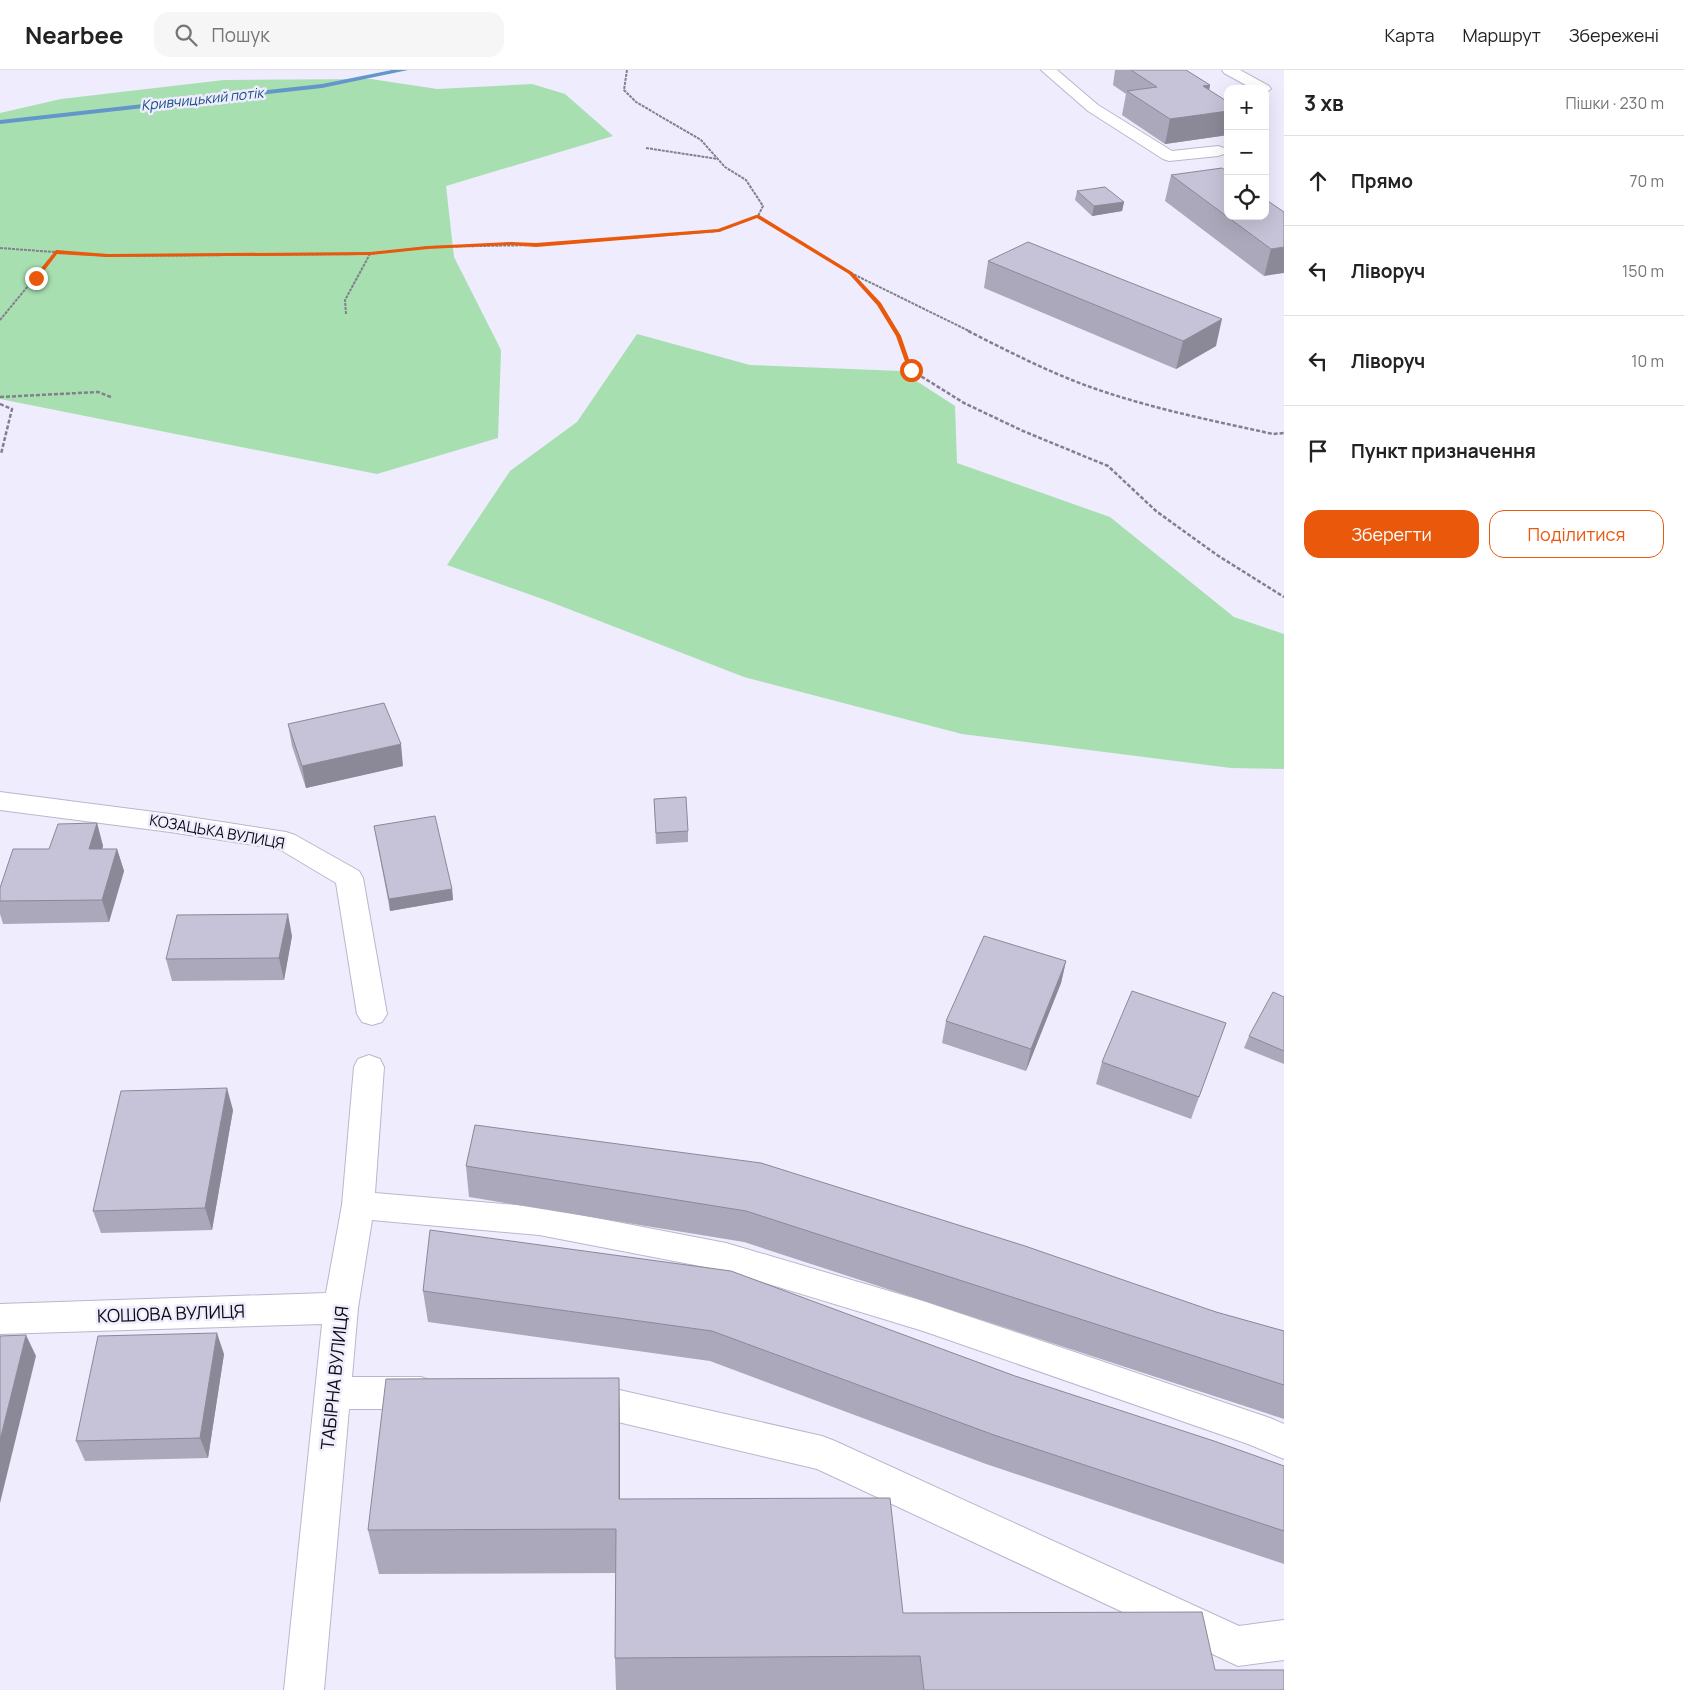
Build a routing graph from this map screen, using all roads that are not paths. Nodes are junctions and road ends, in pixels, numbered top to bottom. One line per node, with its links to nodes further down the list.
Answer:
1 (1048, 70): 4 (street)
2 (1229, 70): 3 (street)
3 (1258, 85)
4 (1218, 151)
5 (0, 800): 6 (street, КОЗАЦЬКА ВУЛИЦЯ)
6 (372, 1014)
7 (369, 1066): 8 (street, ТАБІРНА ВУЛИЦЯ)
8 (358, 1204): 9 (street, ТАБІРНА ВУЛИЦЯ); 14 (street)
9 (342, 1308): 10 (street, КОШОВА ВУЛИЦЯ); 11 (street, ТАБІРНА ВУЛИЦЯ)
10 (0, 1319)
11 (333, 1393): 12 (street); 16 (street, ТАБІРНА ВУЛИЦЯ)
12 (453, 1393)
13 (552, 1393): 15 (street)
14 (1284, 1442)
15 (1284, 1640)
16 (304, 1690)

